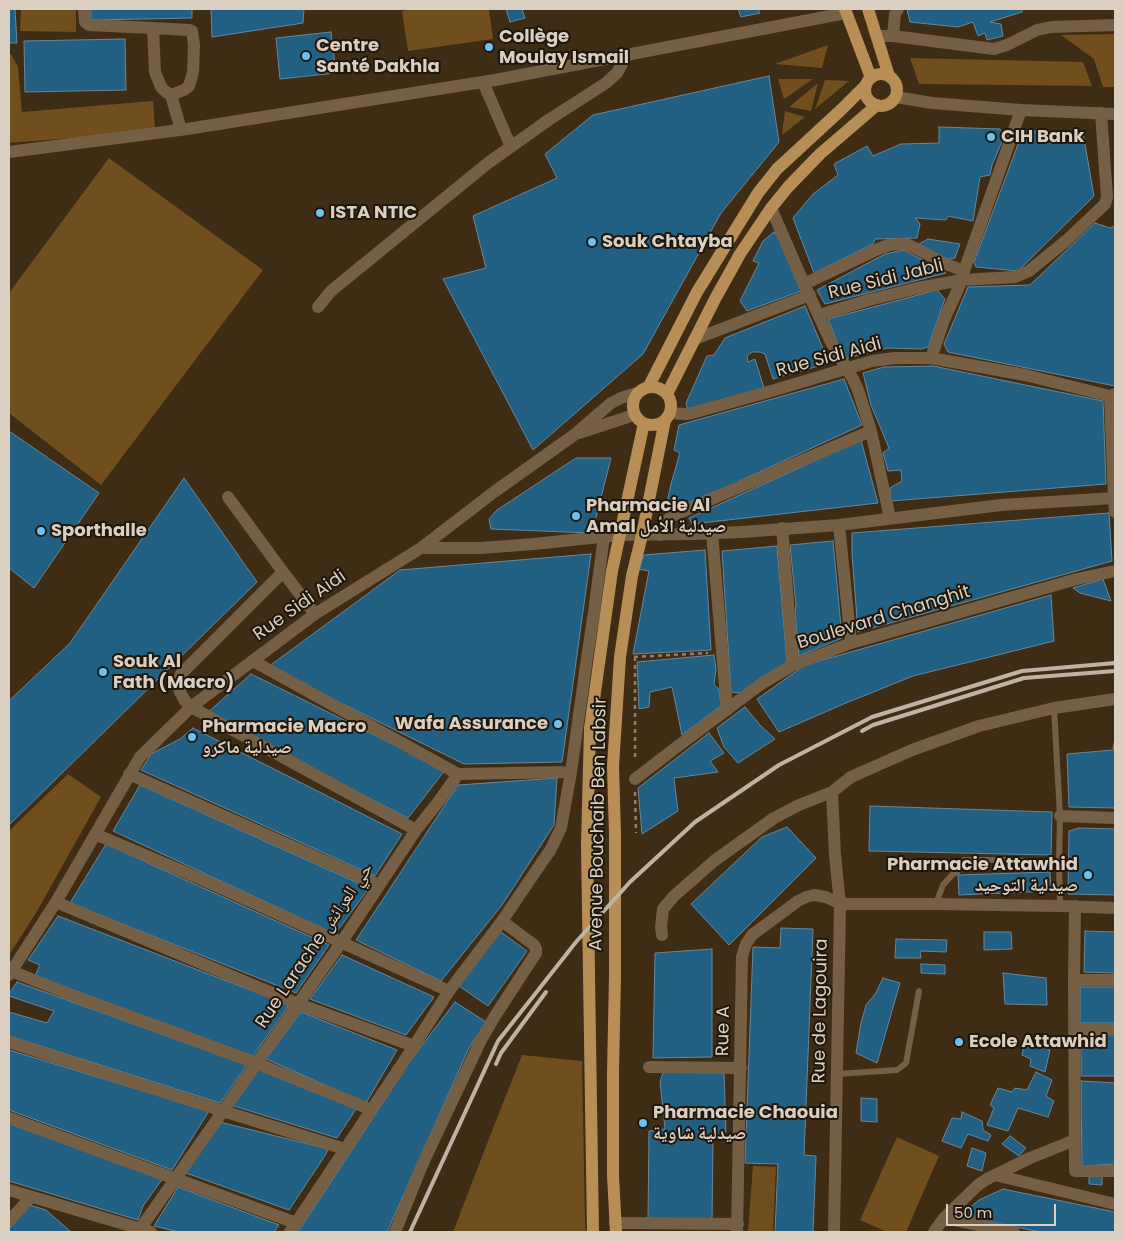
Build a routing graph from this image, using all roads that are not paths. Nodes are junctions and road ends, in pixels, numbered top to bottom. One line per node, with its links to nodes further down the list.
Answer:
1 (84, 9): 6 (street)
2 (868, 9): 7 (main road)
3 (898, 9): 8 (street)
4 (845, 11): 9 (street); 11 (main road)
5 (1115, 25): 8 (street)
6 (153, 28): 13 (street); 13 (street)
7 (877, 36): 8 (street); 10 (main road)
8 (893, 36)
9 (627, 55): 12 (street); 20 (street)
10 (889, 76): 11 (main road); 14 (main road)
11 (869, 81): 15 (main road); 30 (main road)
12 (482, 82): 19 (street); 20 (street)
13 (172, 95): 19 (street)
14 (896, 97): 15 (main road); 16 (street)
15 (877, 106): 22 (main road)
16 (1021, 110): 17 (street); 23 (street, Rue Sidi Jabli)
17 (1101, 113): 18 (street); 23 (street)
18 (1115, 114)
19 (181, 130): 21 (street)
20 (511, 147): 25 (street)
21 (9, 152)
22 (771, 208): 24 (street); 27 (main road)
23 (963, 275): 24 (street); 26 (street, Rue Sidi Jabli); 28 (street, Rue Sidi Jabli)
24 (807, 290): 26 (street); 27 (street)
25 (318, 308)
26 (819, 315): 29 (street)
27 (695, 339): 32 (main road)
28 (931, 358): 29 (street, Rue Sidi Aidi); 33 (street, Rue Sidi Aidi)
29 (846, 368): 34 (street, Rue Sidi Aidi); 36 (street)
30 (649, 386): 31 (main road); 32 (main road)
31 (637, 393): 35 (main road); 37 (street, Rue Sidi Aidi)
32 (667, 394): 34 (main road)
33 (1113, 395): 39 (street)
34 (667, 417): 35 (main road); 47 (main road, Avenue Bouchaib Ben Labsir)
35 (639, 419): 37 (street, Rue Sidi Aidi); 45 (main road, Avenue Bouchaib Ben Labsir)
36 (871, 431): 41 (street); 46 (street)
37 (574, 435): 49 (street, Rue Sidi Aidi)
38 (228, 497): 51 (street)
39 (1114, 498): 40 (street); 41 (street)
40 (1115, 512)
41 (890, 518): 42 (street)
42 (839, 525): 43 (street); 53 (street)
43 (782, 528): 44 (street); 55 (street)
44 (712, 533): 46 (street); 59 (street)
45 (619, 534): 47 (street); 48 (street); 114 (main road, Avenue Bouchaib Ben Labsir)
46 (660, 534): 47 (street)
47 (642, 535): 109 (main road, Avenue Bouchaib Ben Labsir)
48 (604, 536): 49 (street); 60 (street)
49 (421, 548): 52 (street, Rue Sidi Aidi)
50 (1115, 571): 53 (street, Boulevard Changhit)
51 (283, 572): 52 (street); 57 (street)
52 (315, 614): 54 (street, Rue Sidi Aidi)
53 (851, 643): 55 (street, Boulevard Changhit)
54 (254, 661): 57 (street, Rue Sidi Aidi); 62 (street)
55 (793, 665): 59 (street, Boulevard Changhit)
56 (1115, 699): 58 (street)
57 (191, 707): 61 (street, Rue Sidi Aidi); 67 (street)
58 (1054, 708): 64 (street); 65 (lane)
59 (727, 710): 63 (street, Boulevard Changhit)
60 (571, 772): 62 (street); 77 (street)
61 (129, 774): 68 (street, Rue Sidi Aidi); 70 (street)
62 (458, 774): 67 (street, Rue Larache حي العرائش)
63 (636, 779)
64 (832, 792): 72 (street, Rue de Lagouira); 78 (street)
65 (1060, 816): 66 (street); 69 (lane)
66 (1115, 818)
67 (416, 830): 70 (street, Rue Larache حي العرائش)
68 (96, 834): 71 (street, Rue Sidi Aidi); 79 (street)
69 (1059, 863): 73 (lane); 74 (lane)
70 (379, 885): 79 (street, Rue Larache حي العرائش)
71 (56, 902): 80 (street, Rue Sidi Aidi); 85 (street)
72 (840, 904): 73 (street); 92 (street, Rue A); 93 (street, Rue de Lagouira)
73 (936, 904): 74 (street)
74 (1060, 906): 75 (street)
75 (1075, 906): 76 (street); 81 (street)
76 (1115, 908)
77 (502, 921): 84 (street); 113 (street)
78 (662, 935)
79 (341, 943): 84 (street); 85 (street, Rue Larache حي العرائش)
80 (10, 973): 90 (street)
81 (1074, 980): 82 (street); 86 (street)
82 (1115, 980)
83 (919, 991): 93 (lane)
84 (448, 992): 89 (street)
85 (298, 1004): 89 (street); 90 (street, Rue Larache حي العرائش)
86 (1074, 1029): 87 (street); 97 (street)
87 (1115, 1029)
88 (9, 1042): 95 (street)
89 (414, 1046): 94 (street)
90 (256, 1063): 94 (street); 95 (street, Rue Larache حي العرائش)
91 (649, 1067): 92 (street)
92 (741, 1068): 111 (street, Rue A)
93 (837, 1074): 115 (street, Rue de Lagouira)
94 (372, 1110): 98 (street)
95 (223, 1111): 98 (street); 102 (street, Rue Larache حي العرائش)
96 (9, 1118): 102 (street)
97 (1075, 1140): 99 (street); 101 (street)
98 (345, 1149): 110 (street)
99 (1075, 1171): 100 (street); 104 (street)
100 (1115, 1172)
101 (995, 1175): 104 (street); 107 (street)
102 (176, 1178): 110 (street); 112 (street, Rue Larache حي العرائش)
103 (9, 1190): 105 (street)
104 (1074, 1194): 106 (street)
105 (31, 1197): 108 (street); 112 (street)
106 (1115, 1204)
107 (944, 1218): 116 (street); 117 (street)
108 (9, 1221)
109 (615, 1227): 111 (street)
110 (293, 1228)
111 (737, 1228)
112 (143, 1231)
113 (395, 1232)
114 (594, 1232)
115 (834, 1232)
116 (934, 1232)
117 (1014, 1232)

